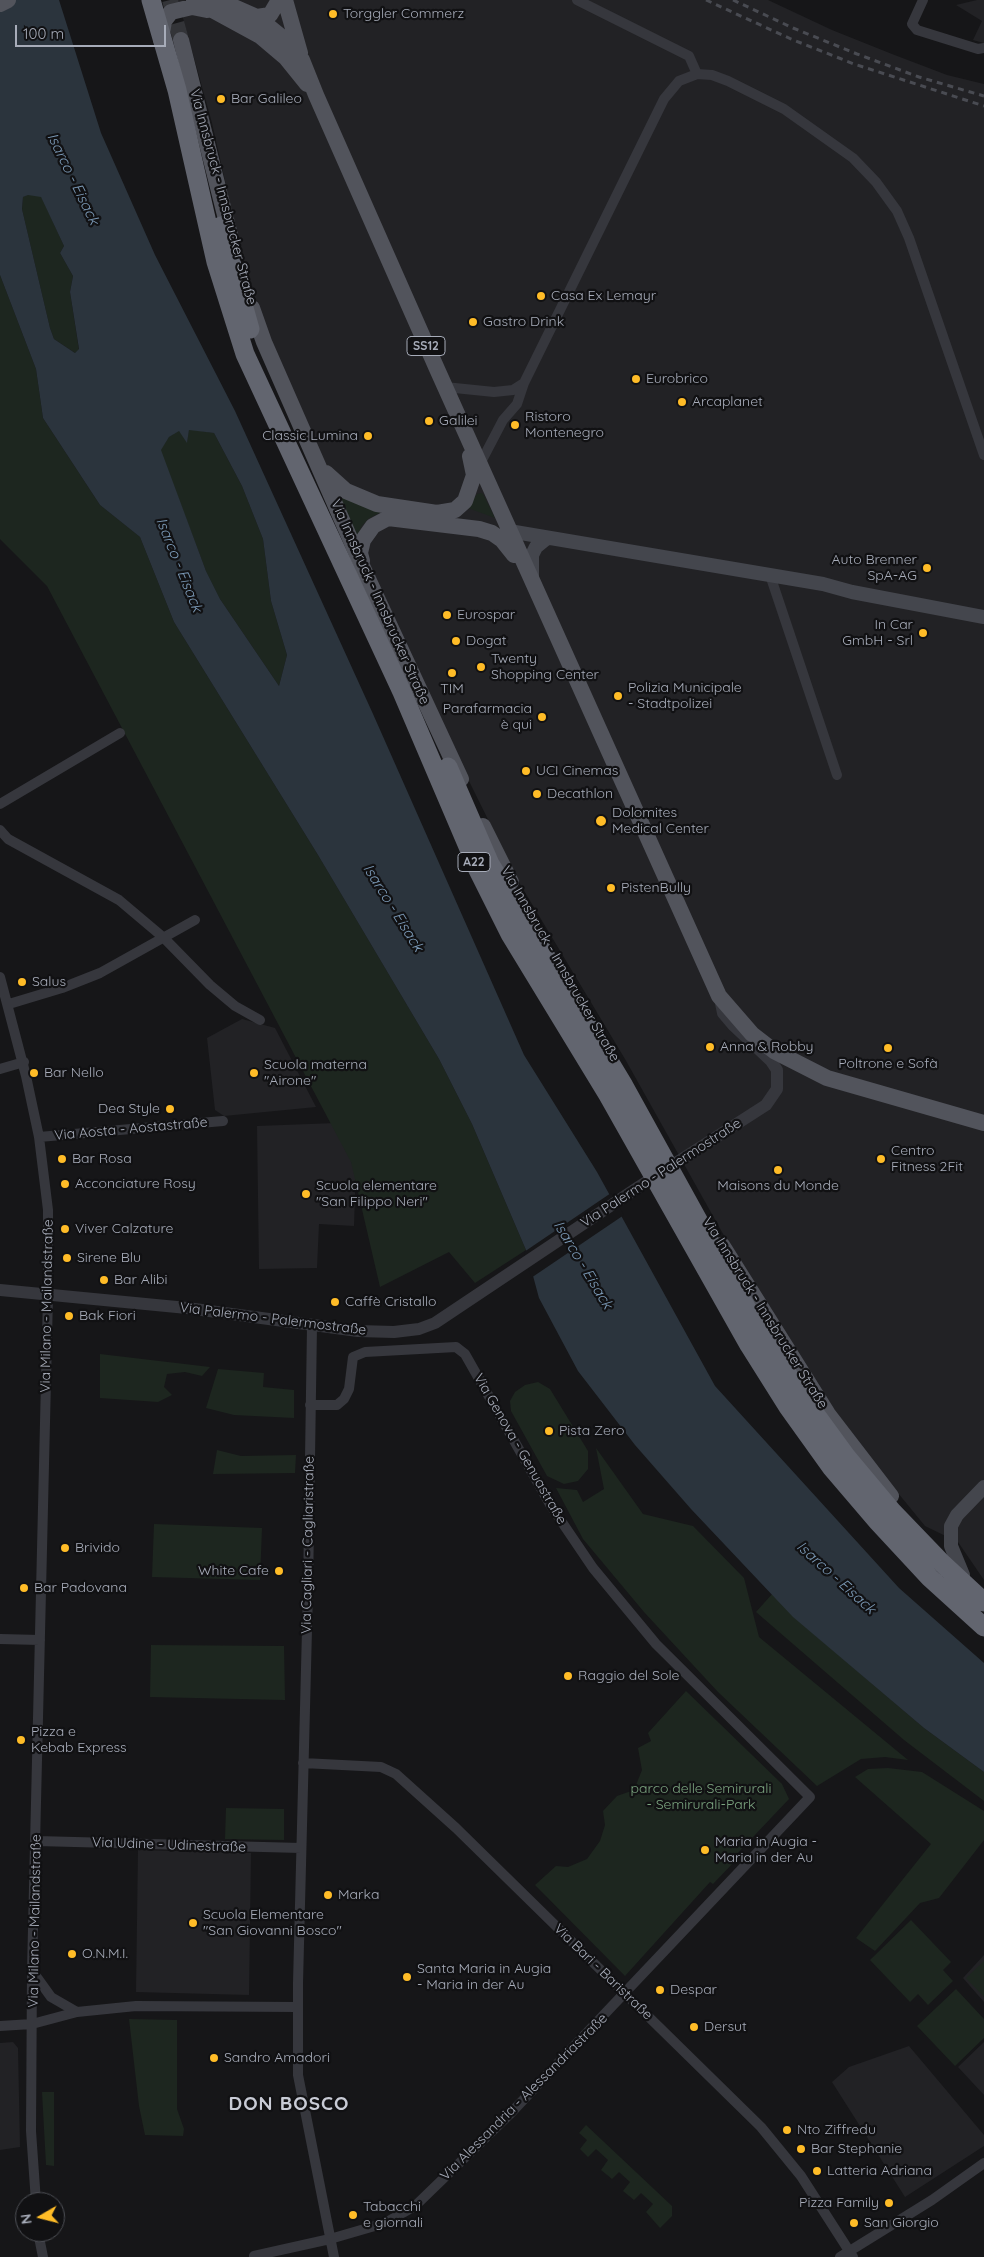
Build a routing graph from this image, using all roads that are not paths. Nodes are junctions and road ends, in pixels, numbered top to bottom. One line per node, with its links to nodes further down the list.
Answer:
1 (8, 0): 10 (main road)
2 (146, 0): 14 (main road)
3 (151, 0): 60 (highway, A22)
4 (164, 0): 59 (highway, A22)
5 (194, 0): 11 (main road)
6 (279, 0): 12 (main road)
7 (285, 0): 16 (main road)
8 (576, 0): 17 (street)
9 (923, 0): 15 (street)
10 (0, 4)
11 (214, 5): 12 (main road, SS12); 14 (main road); 18 (main road)
12 (257, 18): 16 (main road, SS12)
13 (182, 40): 19 (main road, Via Innsbruck - Innsbrucker Straße)
14 (161, 41): 19 (main road)
15 (984, 48)
16 (302, 60): 18 (main road, SS12)
17 (697, 74): 20 (street); 23 (street)
18 (316, 95): 21 (main road, SS12)
19 (216, 178): 25 (main road, Via Innsbruck - Innsbrucker Straße)
20 (524, 383): 21 (street); 24 (street)
21 (445, 387): 22 (main road, SS12)
22 (463, 426): 24 (main road, SS12); 25 (main road)
23 (984, 456)
24 (480, 464): 26 (main road, SS12)
25 (319, 466): 28 (main road, Via Innsbruck - Innsbrucker Straße)
26 (509, 530): 27 (main road); 30 (main road, SS12)
27 (547, 538): 29 (main road); 30 (main road)
28 (363, 568): 30 (main road); 44 (main road, Via Innsbruck - Innsbrucker Straße)
29 (770, 576): 31 (main road); 35 (street)
30 (533, 581): 41 (main road, SS12)
31 (962, 614): 32 (main road); 33 (main road)
32 (984, 617)
33 (984, 626)
34 (120, 733): 36 (street)
35 (837, 775)
36 (0, 804)
37 (0, 830): 39 (street)
38 (195, 920): 39 (street)
39 (164, 938): 42 (street); 43 (street)
40 (0, 977): 42 (street, Via Milano - Mailandstraße)
41 (719, 996): 48 (main road); 50 (street, Via Palermo - Palermostraße)
42 (9, 1004): 45 (street, Via Milano - Mailandstraße)
43 (260, 1020)
44 (608, 1047): 50 (main road); 51 (main road, Via Innsbruck - Innsbrucker Straße)
45 (24, 1062): 46 (street); 49 (street, Via Milano - Mailandstraße)
46 (0, 1069)
47 (223, 1121): 49 (street, Via Aosta - Aostastraße)
48 (984, 1123)
49 (39, 1137): 53 (street, Via Milano - Mailandstraße)
50 (662, 1175): 51 (main road); 54 (street, Via Palermo - Palermostraße)
51 (728, 1256): 57 (main road, Via Innsbruck - Innsbrucker Straße)
52 (0, 1290): 53 (street, Via Palermo - Palermostraße)
53 (48, 1296): 54 (street, Via Palermo - Palermostraße); 62 (street, Via Milano - Mailandstraße)
54 (312, 1326): 55 (street, Via Cagliari - Cagliaristraße)
55 (310, 1405): 63 (street, Via Cagliari - Cagliaristraße); 64 (street, Via Genova - Genuastraße)
56 (984, 1487): 57 (main road)
57 (963, 1575): 58 (main road, Via Innsbruck - Innsbrucker Straße)
58 (984, 1595)
59 (984, 1602)
60 (984, 1627)
61 (0, 1639): 62 (street)
62 (40, 1640): 65 (street, Via Milano - Mailandstraße)
63 (303, 1763): 66 (street, Via Cagliari - Cagliaristraße); 68 (street, Via Bari - Baristraße)
64 (810, 1798): 68 (street, Via Alessandria - Alessandriastraße)
65 (37, 1841): 66 (street, Via Udine - Udinestraße); 67 (street, Via Milano - Mailandstraße)
66 (301, 1848): 69 (street, Via Cagliari - Cagliaristraße)
67 (32, 1970): 70 (street); 71 (street, Via Milano - Mailandstraße)
68 (624, 1994): 75 (street, Via Alessandria - Alessandriastraße); 77 (street, Via Bari - Baristraße)
69 (298, 2007): 70 (street); 75 (street, Via Cagliari - Cagliaristraße)
70 (77, 2012): 71 (street)
71 (32, 2024): 72 (street); 74 (street, Via Milano - Mailandstraße)
72 (0, 2026)
73 (984, 2163): 77 (street)
74 (35, 2192)
75 (330, 2239): 78 (street, Via Alessandria - Alessandriastraße); 80 (street, Via Cagliari - Cagliaristraße)
76 (40, 2242): 79 (street)
77 (851, 2254): 81 (street)
78 (254, 2256)
79 (43, 2257)
80 (334, 2257)
81 (840, 2257)

